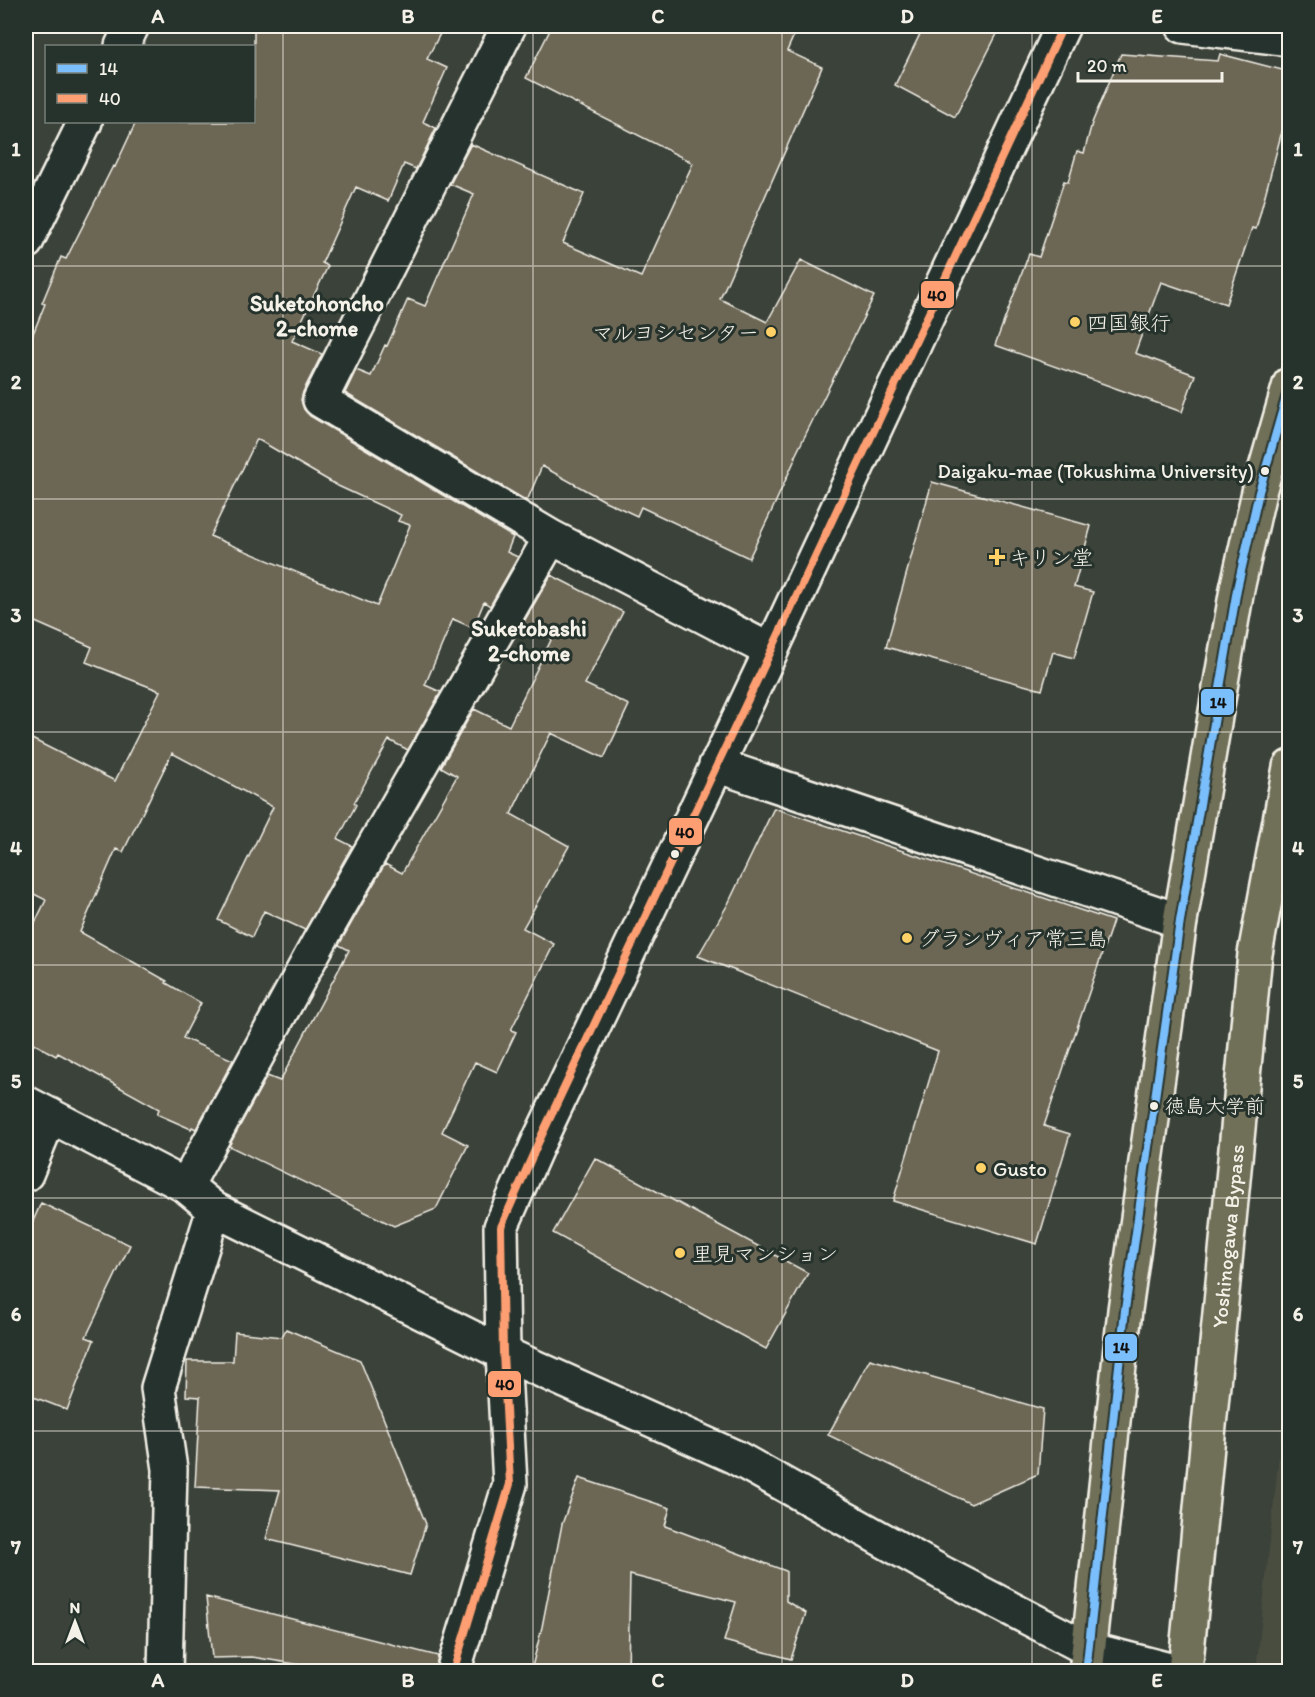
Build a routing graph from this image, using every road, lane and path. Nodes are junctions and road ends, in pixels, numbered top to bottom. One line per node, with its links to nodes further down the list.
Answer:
1 (132, 26): 6 (street)
2 (509, 26): 10 (street)
3 (1063, 26): 11 (street)
4 (1183, 26): 5 (street)
5 (1290, 39)
6 (122, 45)
7 (85, 123): 8 (street)
8 (26, 242)
9 (1290, 384): 14 (highway)
10 (551, 537): 11 (street); 17 (street)
11 (771, 651): 12 (street)
12 (716, 765): 14 (street); 19 (street)
13 (1290, 767): 24 (highway, Yoshinogawa Bypass)
14 (1180, 921): 20 (highway)
15 (38, 1109): 16 (street); 17 (street)
16 (26, 1174)
17 (186, 1186): 18 (street)
18 (214, 1209): 19 (street); 21 (street)
19 (503, 1353): 20 (street); 22 (street)
20 (1087, 1660): 23 (street)
21 (165, 1671)
22 (453, 1671)
23 (1177, 1671)
24 (1185, 1671)

